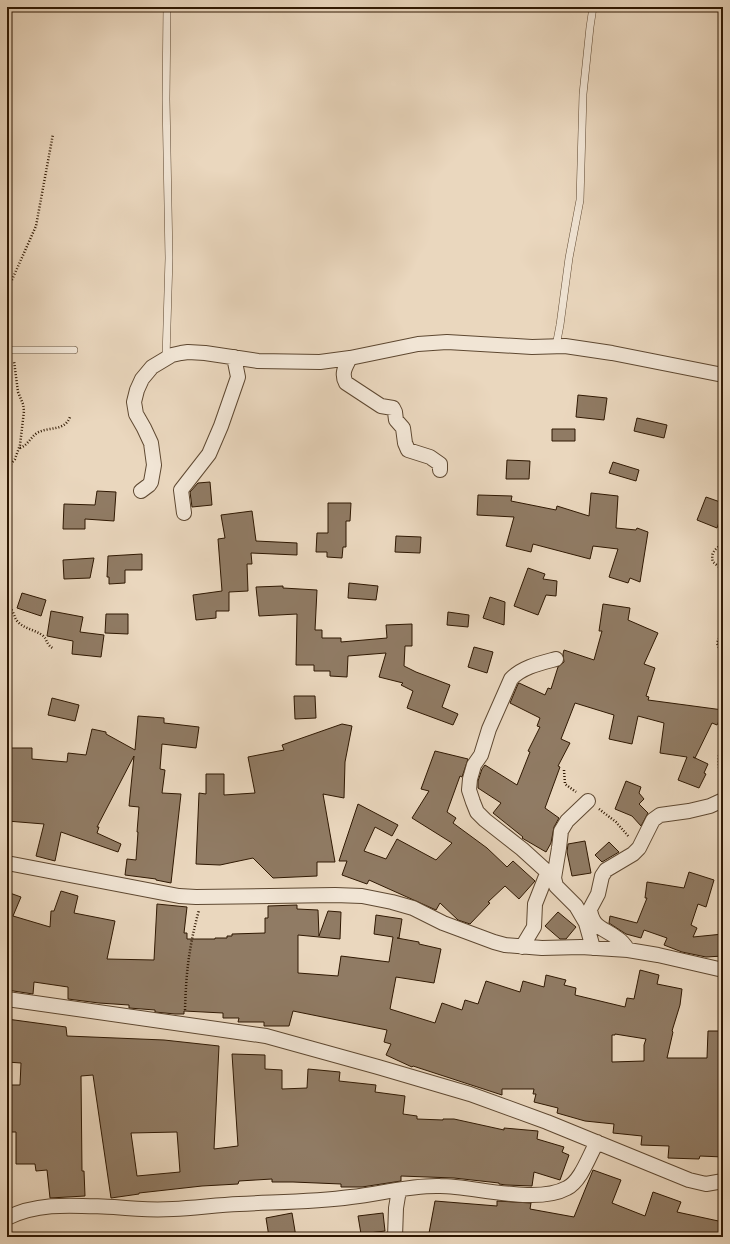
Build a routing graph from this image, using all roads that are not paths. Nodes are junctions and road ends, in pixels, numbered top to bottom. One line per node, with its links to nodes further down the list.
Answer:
1 (167, 7): 7 (lane)
2 (593, 7): 3 (lane)
3 (556, 346): 8 (street); 9 (street)
4 (10, 350): 5 (lane)
5 (74, 350)
6 (234, 357): 7 (street); 8 (street); 12 (street)
7 (166, 358): 11 (street)
8 (350, 358): 10 (street)
9 (723, 375)
10 (440, 470)
11 (140, 492)
12 (184, 513)
13 (556, 659): 17 (street)
14 (723, 800): 20 (street)
15 (588, 801): 17 (street)
16 (7, 863): 18 (street)
17 (551, 875): 18 (street); 19 (street)
18 (522, 947): 19 (street)
19 (593, 948): 20 (street)
20 (628, 950): 21 (street)
21 (723, 970)
22 (7, 999): 23 (street)
23 (597, 1142): 24 (street); 25 (street)
24 (723, 1181)
25 (399, 1190): 26 (street); 27 (street)
26 (7, 1218)
27 (395, 1237)

